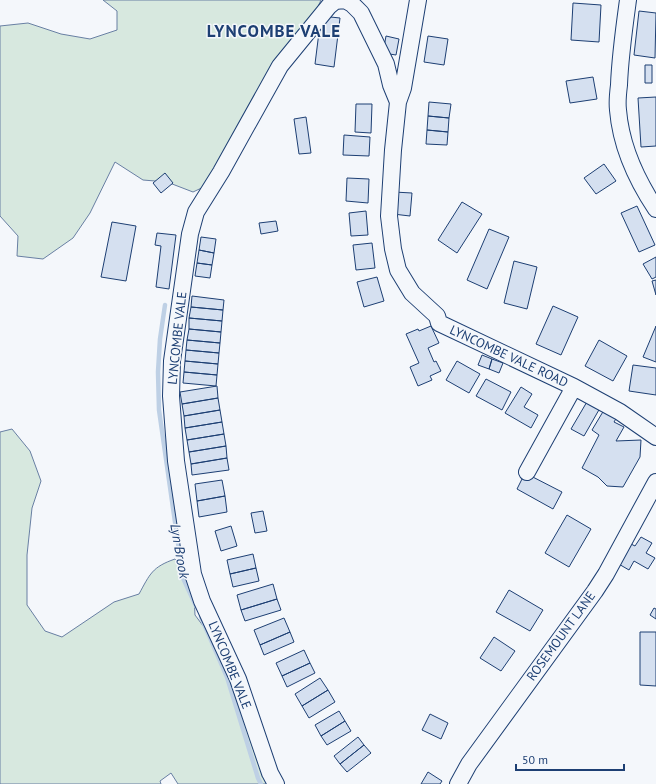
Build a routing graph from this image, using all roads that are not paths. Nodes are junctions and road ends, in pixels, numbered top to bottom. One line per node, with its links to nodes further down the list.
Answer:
1 (345, 0): 4 (street, LYNCOMBE VALE ROAD); 10 (street, LYNCOMBE VALE)
2 (418, 0): 4 (street)
3 (628, 0): 5 (street)
4 (398, 102): 6 (street, LYNCOMBE VALE ROAD)
5 (656, 209)
6 (574, 387): 7 (street, LYNCOMBE VALE ROAD); 8 (street)
7 (656, 437)
8 (527, 472)
9 (656, 482): 11 (street, ROSEMOUNT LANE)
10 (276, 784)
11 (458, 784)

